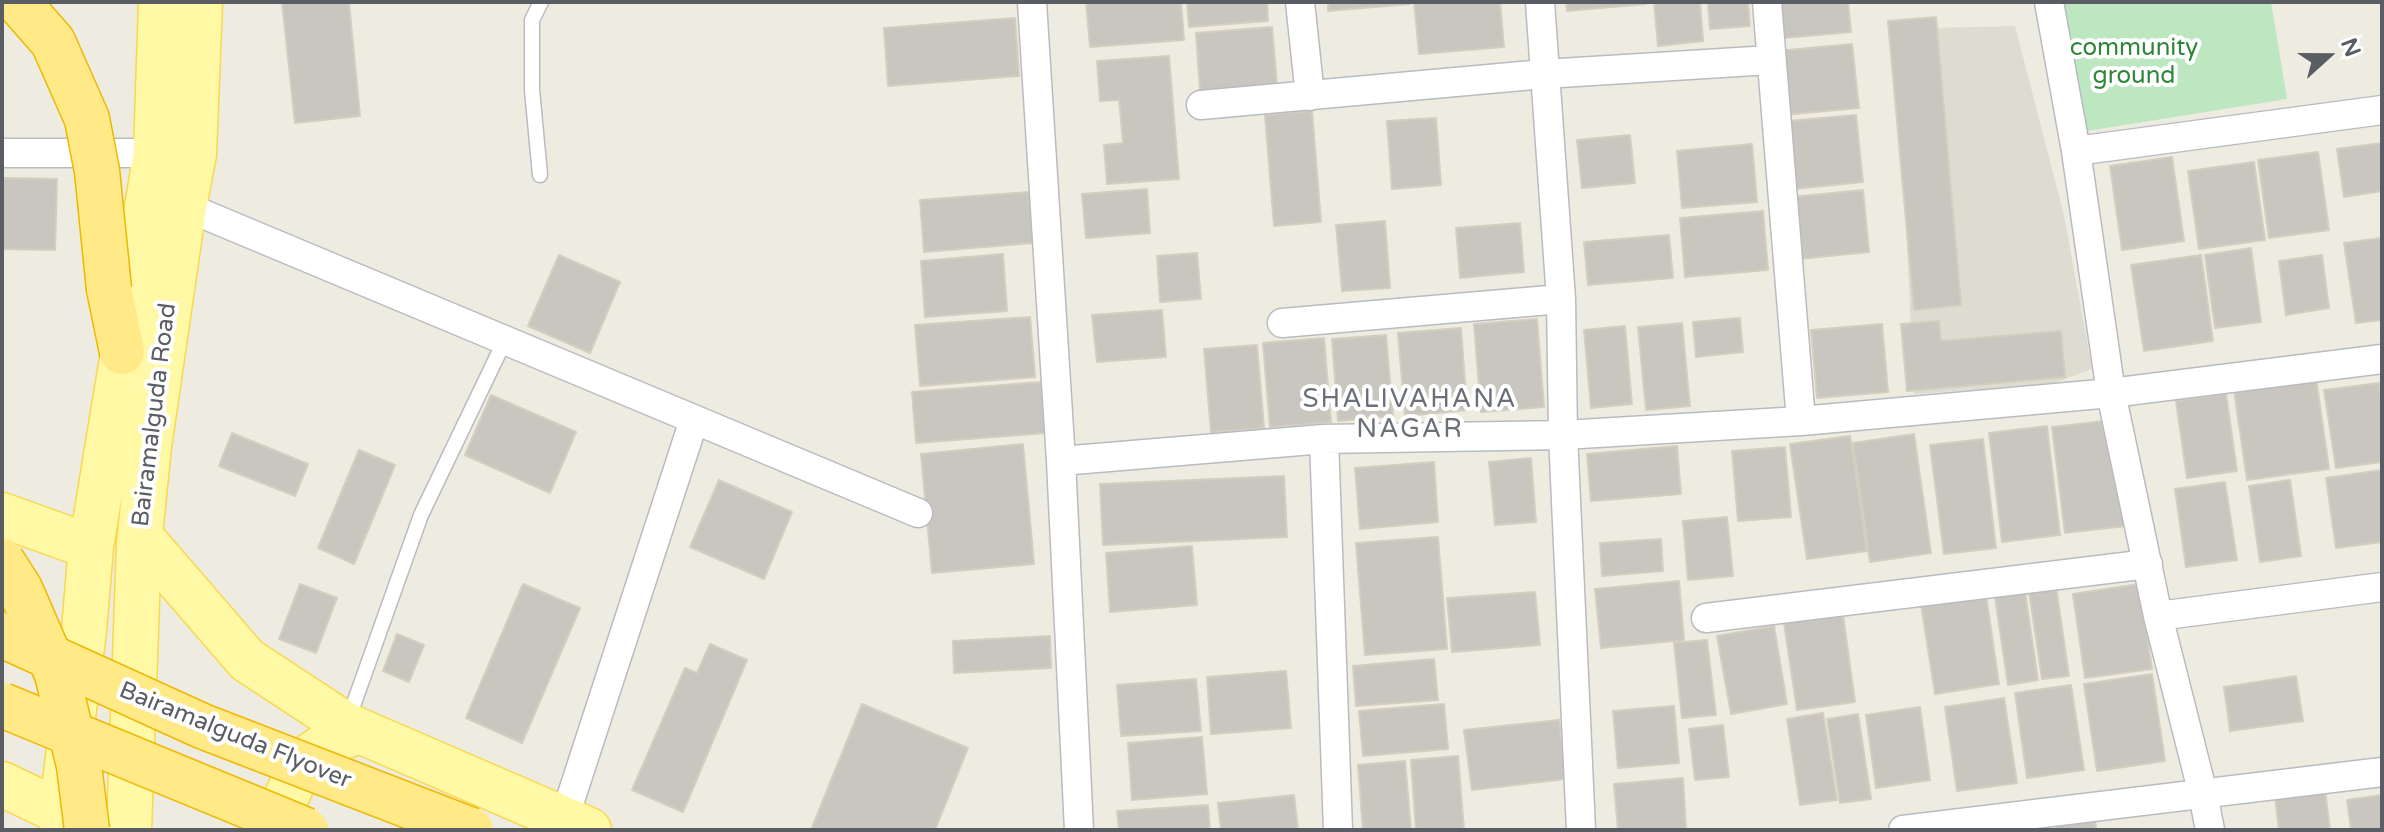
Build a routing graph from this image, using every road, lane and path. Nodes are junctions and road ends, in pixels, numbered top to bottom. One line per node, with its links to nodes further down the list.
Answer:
1 (18, 2): 23 (highway, bridge)
2 (161, 2): 17 (main road, Bairamalguda Road)
3 (200, 2): 19 (main road, Bairamalguda Road)
4 (541, 2): 18 (lane)
5 (1032, 2): 30 (street)
6 (1300, 2): 12 (street)
7 (1540, 2): 11 (street)
8 (1767, 2): 10 (street)
9 (2049, 2): 15 (street)
10 (1770, 60): 11 (street); 27 (street)
11 (1544, 74): 12 (street); 20 (street)
12 (1310, 96): 13 (street)
13 (1201, 105)
14 (2382, 110): 15 (street)
15 (2076, 151): 25 (street)
16 (2, 153): 17 (street)
17 (156, 153): 23 (main road, Bairamalguda Road)
18 (540, 175)
19 (184, 206): 22 (street); 33 (main road, Bairamalguda Road)
20 (1561, 299): 21 (street); 28 (street)
21 (1282, 323)
22 (505, 340): 26 (street); 42 (lane)
23 (122, 352): 34 (main road, Bairamalguda Road)
24 (2382, 359): 25 (street)
25 (2111, 393): 27 (street); 36 (street)
26 (694, 420): 31 (street); 46 (street)
27 (1801, 421): 28 (street)
28 (1563, 435): 29 (street); 54 (street)
29 (1324, 439): 30 (street); 53 (street)
30 (1061, 461): 52 (street)
31 (918, 513)
32 (2, 515): 34 (main road)
33 (140, 536): 42 (main road); 48 (main road, Bairamalguda Road)
34 (91, 547): 47 (main road, Bairamalguda Road)
35 (2, 561): 47 (highway, bridge)
36 (2148, 564): 38 (street); 39 (street)
37 (2382, 587): 38 (street)
38 (2158, 616): 45 (street)
39 (1706, 618)
40 (2, 635): 51 (highway, Bairamalguda Flyover, bridge)
41 (13, 713): 50 (highway, bridge)
42 (353, 728): 46 (main road); 49 (main road)
43 (2382, 772): 45 (street)
44 (2, 784): 47 (main road)
45 (2203, 794): 55 (street); 56 (street)
46 (576, 824)
47 (78, 826)
48 (129, 830)
49 (279, 830)
50 (306, 830)
51 (471, 830)
52 (1079, 830)
53 (1338, 830)
54 (1581, 830)
55 (1903, 830)
56 (2210, 830)

